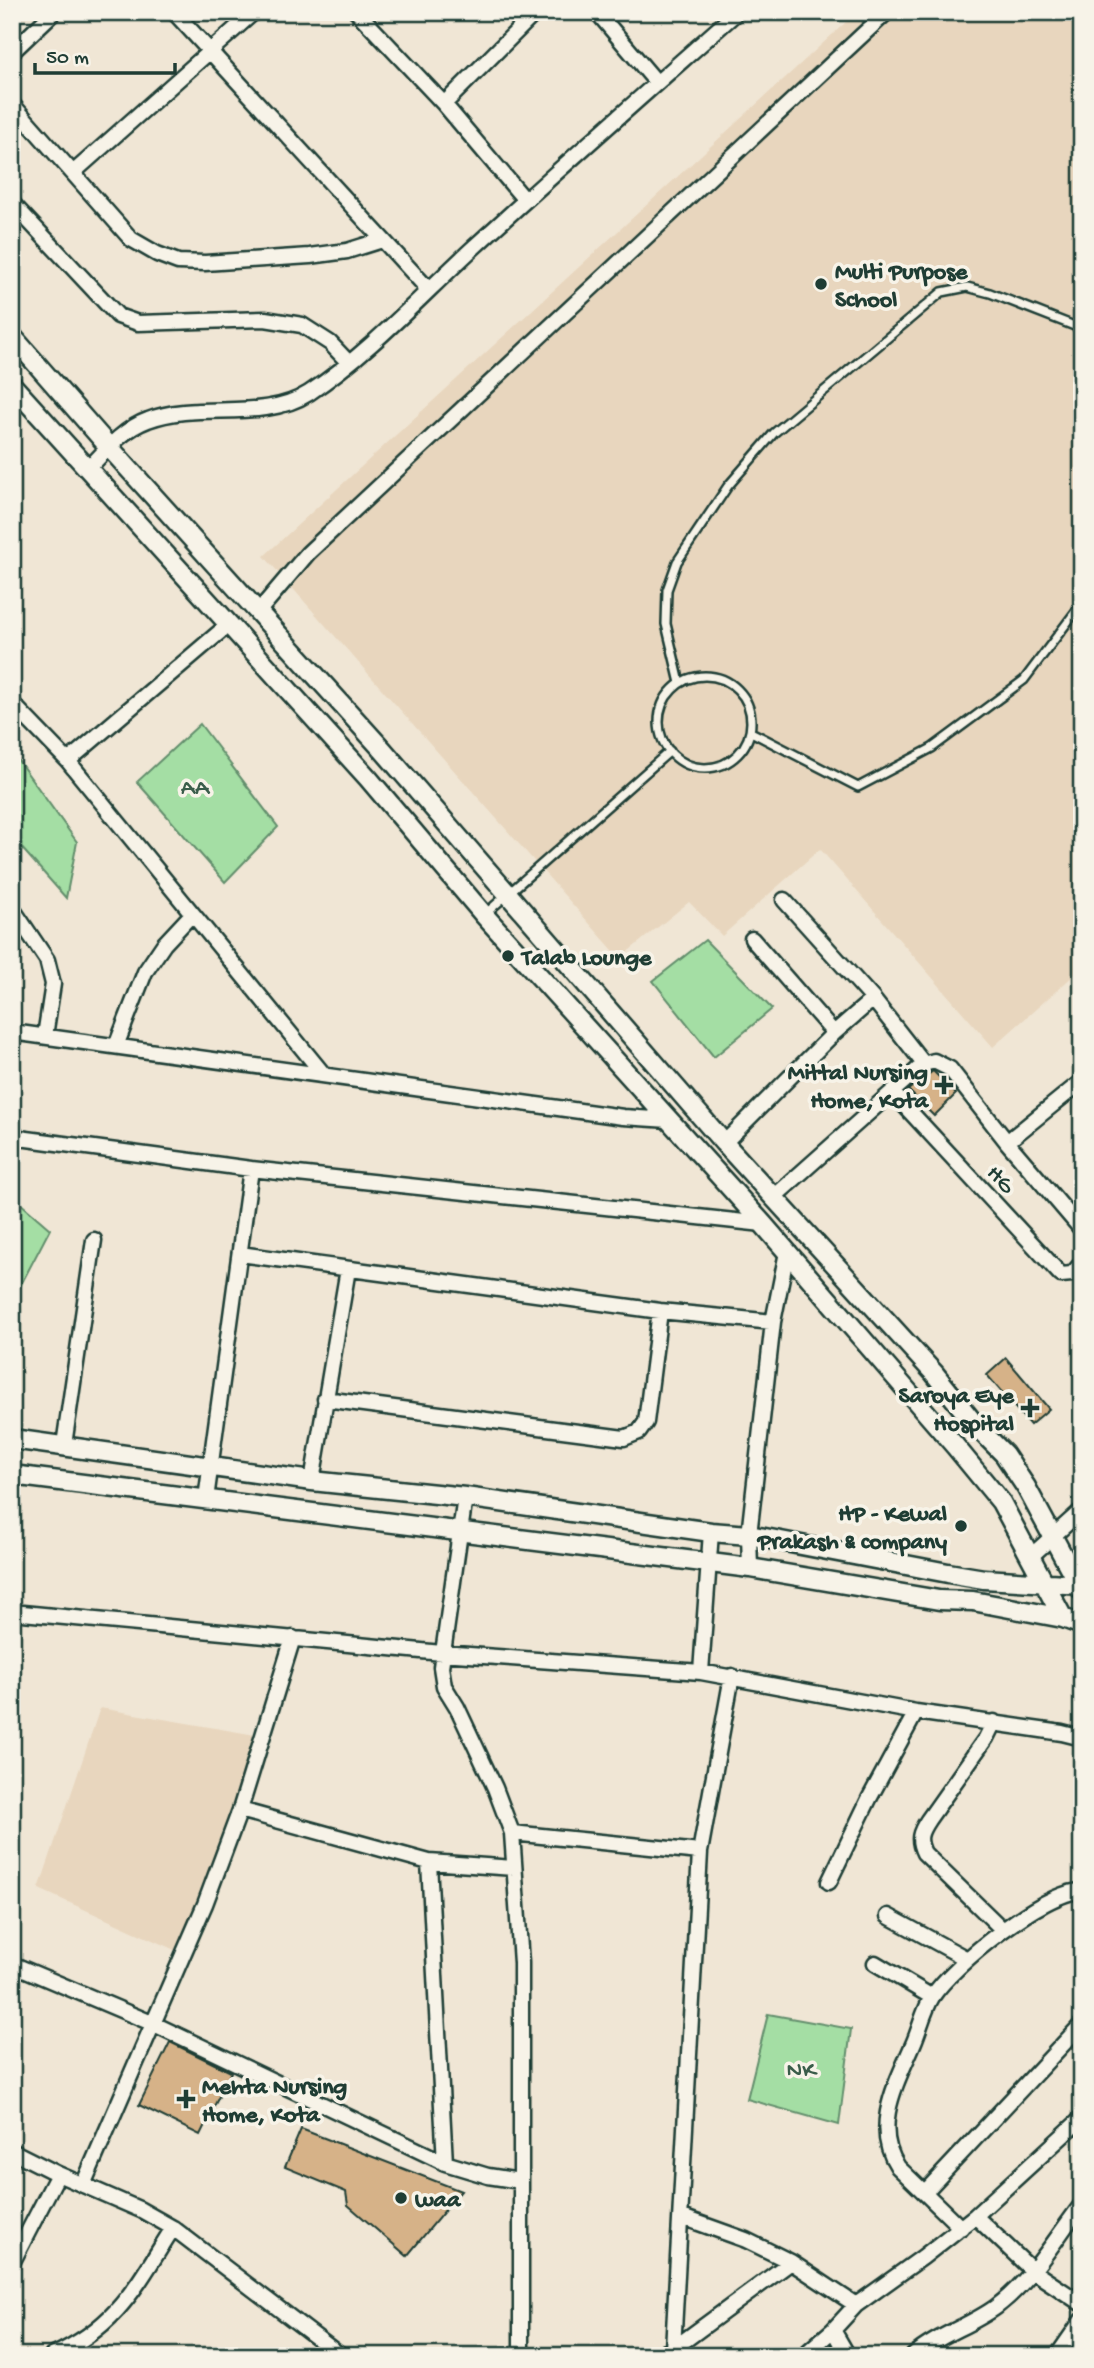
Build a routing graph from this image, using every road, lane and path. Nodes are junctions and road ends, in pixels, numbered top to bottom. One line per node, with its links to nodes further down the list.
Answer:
1 (54, 12): 10 (street)
2 (174, 12): 9 (street)
3 (254, 12): 9 (street)
4 (536, 12): 13 (street)
5 (597, 12): 11 (street)
6 (737, 12): 11 (street)
7 (887, 12): 26 (street)
8 (366, 15): 13 (street)
9 (211, 51): 14 (street); 17 (street)
10 (12, 52)
11 (657, 83): 15 (street)
12 (12, 103): 14 (street)
13 (444, 104): 15 (street)
14 (74, 173): 17 (street)
15 (525, 200): 18 (street)
16 (12, 203): 21 (street)
17 (382, 240): 18 (street)
18 (428, 289): 21 (street)
19 (1082, 329): 28 (lane)
20 (12, 336): 23 (street)
21 (349, 363): 23 (street)
22 (12, 385): 24 (street)
23 (109, 447): 24 (street); 26 (street)
24 (87, 470): 27 (street)
25 (1082, 603): 30 (lane)
26 (258, 612): 33 (street)
27 (229, 625): 32 (street); 37 (street)
28 (680, 682): 30 (lane); 31 (lane)
29 (12, 703): 32 (street)
30 (751, 732): 31 (lane)
31 (670, 751): 33 (lane)
32 (68, 761): 36 (street)
33 (507, 895): 37 (lane); 51 (street)
34 (784, 900): 39 (street)
35 (12, 908): 42 (street)
36 (192, 914): 43 (street); 45 (street)
37 (484, 915): 48 (street)
38 (752, 939): 41 (street)
39 (873, 999): 41 (street); 44 (street)
40 (12, 1032): 42 (street)
41 (834, 1033): 51 (street)
42 (45, 1036): 43 (street)
43 (116, 1046): 45 (street)
44 (924, 1064): 47 (street); 50 (street)
45 (324, 1076): 48 (street)
46 (1082, 1081): 50 (street)
47 (891, 1092): 53 (street); 59 (street, HG)
48 (669, 1120): 54 (street)
49 (12, 1137): 52 (street)
50 (1007, 1142): 55 (street)
51 (724, 1143): 53 (street)
52 (251, 1169): 54 (street); 58 (street)
53 (774, 1198): 75 (street)
54 (763, 1224): 57 (street)
55 (1082, 1230)
56 (94, 1240): 65 (street)
57 (787, 1252): 62 (street); 76 (street)
58 (240, 1254): 60 (street); 66 (street)
59 (1082, 1264)
60 (348, 1269): 61 (street); 63 (street)
61 (660, 1311): 62 (street); 63 (street)
62 (773, 1322): 74 (street)
63 (325, 1399): 68 (street)
64 (12, 1439): 65 (street)
65 (64, 1445): 66 (street)
66 (211, 1466): 68 (street); 70 (street)
67 (12, 1475): 70 (street)
68 (312, 1481): 69 (street)
69 (465, 1497): 72 (street); 73 (street)
70 (206, 1499): 72 (street)
71 (1082, 1510): 75 (street)
72 (459, 1531): 77 (street); 85 (street)
73 (711, 1532): 74 (street); 77 (street)
74 (749, 1535): 78 (street); 79 (street)
75 (1054, 1536): 76 (street); 80 (street)
76 (1030, 1557): 79 (street)
77 (708, 1564): 78 (street); 86 (street)
78 (750, 1568): 82 (street)
79 (1045, 1581): 80 (street); 82 (street)
80 (1081, 1587)
81 (12, 1612): 84 (street)
82 (1063, 1618): 83 (street)
83 (1082, 1625)
84 (293, 1638): 85 (street); 91 (street)
85 (442, 1653): 86 (street); 92 (street)
86 (701, 1672): 87 (street)
87 (732, 1676): 88 (street); 93 (street)
88 (916, 1712): 89 (street); 96 (street)
89 (994, 1722): 90 (street); 99 (street)
90 (1082, 1738)
91 (240, 1810): 94 (street); 104 (street)
92 (512, 1833): 93 (street); 95 (street)
93 (700, 1852): 115 (street)
94 (429, 1862): 95 (street); 108 (street)
95 (514, 1868): 110 (street)
96 (829, 1882)
97 (1082, 1891): 99 (street)
98 (888, 1916): 100 (street)
99 (1003, 1930): 100 (street)
100 (967, 1959): 103 (street)
101 (875, 1963): 103 (street)
102 (12, 1964): 104 (street)
103 (932, 1997): 112 (street)
104 (153, 2024): 108 (street); 111 (street)
105 (1082, 2024): 112 (street)
106 (1082, 2119): 114 (street)
107 (12, 2151): 109 (street)
108 (445, 2163): 110 (street)
109 (58, 2174): 111 (street); 119 (street)
110 (520, 2181): 128 (street)
111 (83, 2185): 116 (street)
112 (925, 2192): 117 (street)
113 (1082, 2204): 120 (street)
114 (975, 2216): 117 (street); 120 (street)
115 (682, 2217): 118 (street); 125 (street)
116 (173, 2228): 126 (street); 127 (street)
117 (961, 2228): 122 (street)
118 (791, 2262): 122 (street); 125 (street)
119 (12, 2263)
120 (1034, 2272): 121 (street); 132 (street)
121 (1082, 2304)
122 (856, 2305): 124 (street)
123 (1082, 2320): 133 (street)
124 (833, 2330): 130 (street); 131 (street)
125 (673, 2349): 129 (street)
126 (55, 2355)
127 (341, 2356)
128 (521, 2356)
129 (657, 2356)
130 (803, 2356)
131 (848, 2356)
132 (913, 2356)
133 (1058, 2356)

